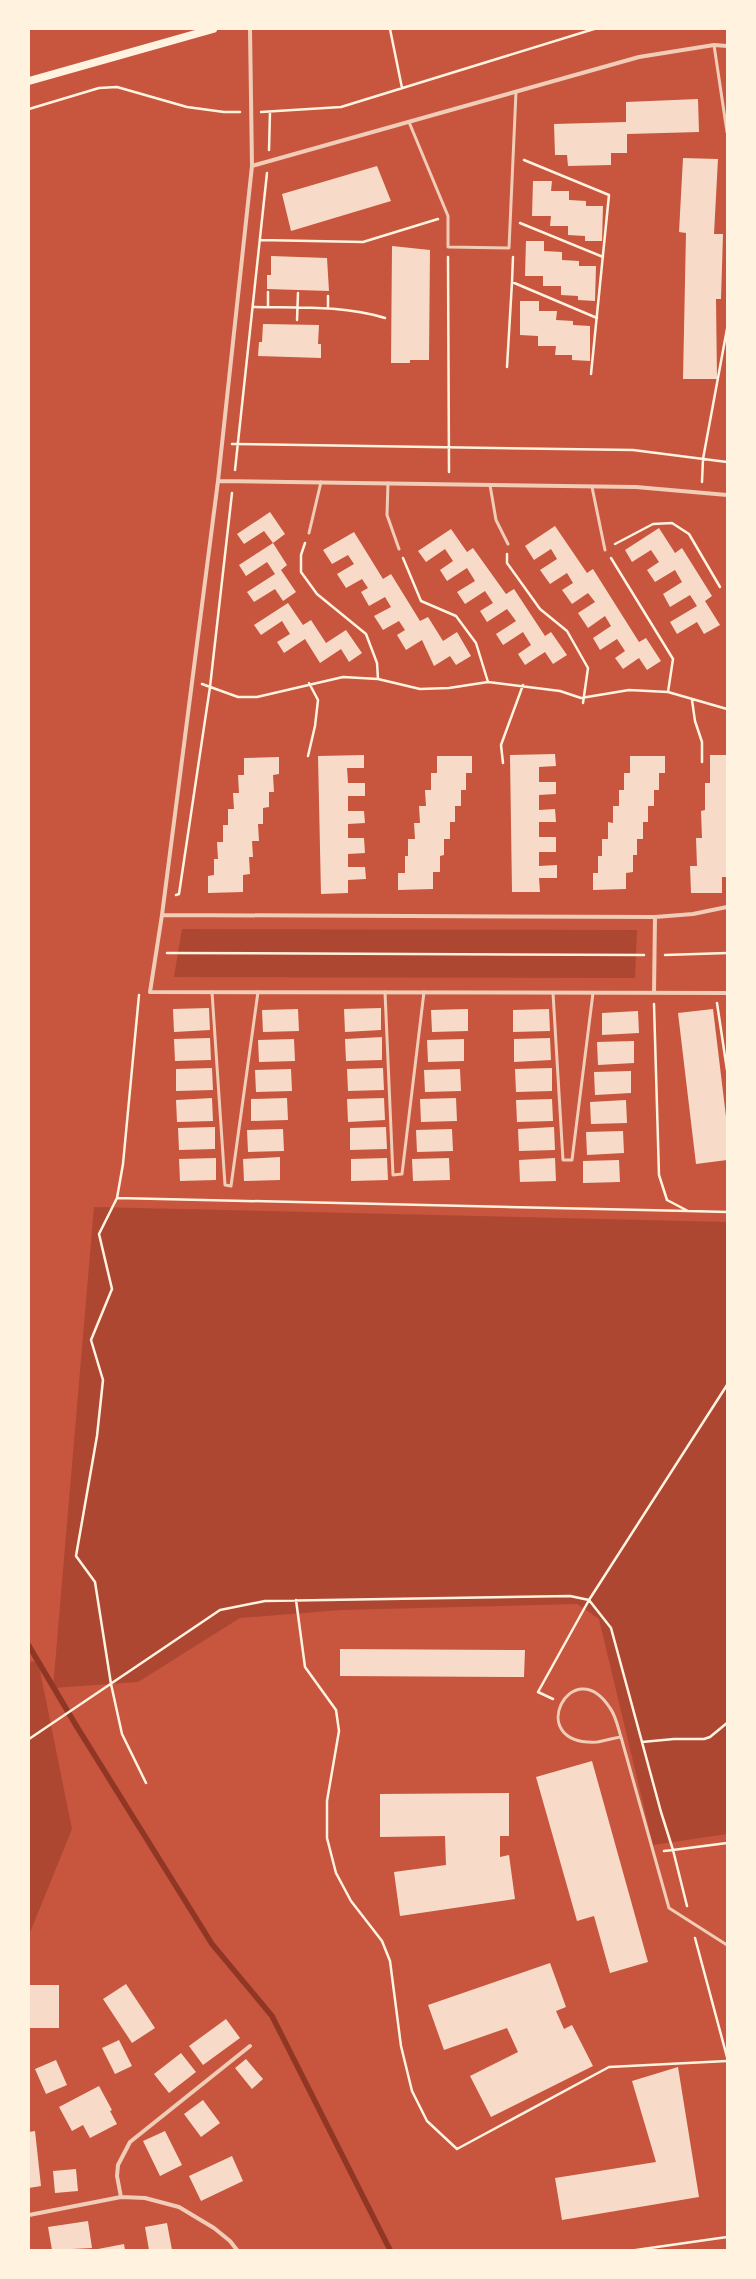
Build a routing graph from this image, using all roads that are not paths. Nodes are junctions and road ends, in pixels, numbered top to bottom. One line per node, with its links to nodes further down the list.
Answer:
1 (213, 29): 5 (main road)
2 (250, 29): 9 (street)
3 (714, 45): 4 (street); 6 (street); 8 (lane)
4 (727, 46)
5 (29, 81)
6 (516, 92): 7 (street); 7 (lane)
7 (409, 122): 9 (street)
8 (727, 132)
9 (252, 166): 10 (street)
10 (218, 481): 11 (street); 21 (street)
11 (322, 482): 12 (street); 16 (lane)
12 (388, 483): 13 (street); 18 (lane)
13 (490, 485): 14 (street); 17 (lane)
14 (592, 487): 15 (street); 19 (lane)
15 (727, 495)
16 (309, 533)
17 (508, 544)
18 (399, 549)
19 (605, 550)
20 (727, 907): 22 (street)
21 (162, 915): 22 (street); 23 (street)
22 (656, 917): 29 (street)
23 (212, 992): 24 (street); 24 (lane)
24 (258, 992): 25 (street)
25 (385, 992): 26 (street); 26 (lane)
26 (424, 992): 27 (street)
27 (553, 993): 28 (street); 28 (lane)
28 (593, 993): 29 (street)
29 (654, 993): 30 (street)
30 (727, 993)
31 (621, 1737): 31 (lane); 32 (lane)
32 (727, 1945)
33 (250, 2046): 34 (street)
34 (121, 2196): 35 (street); 36 (street)
35 (29, 2215)
36 (236, 2250)

